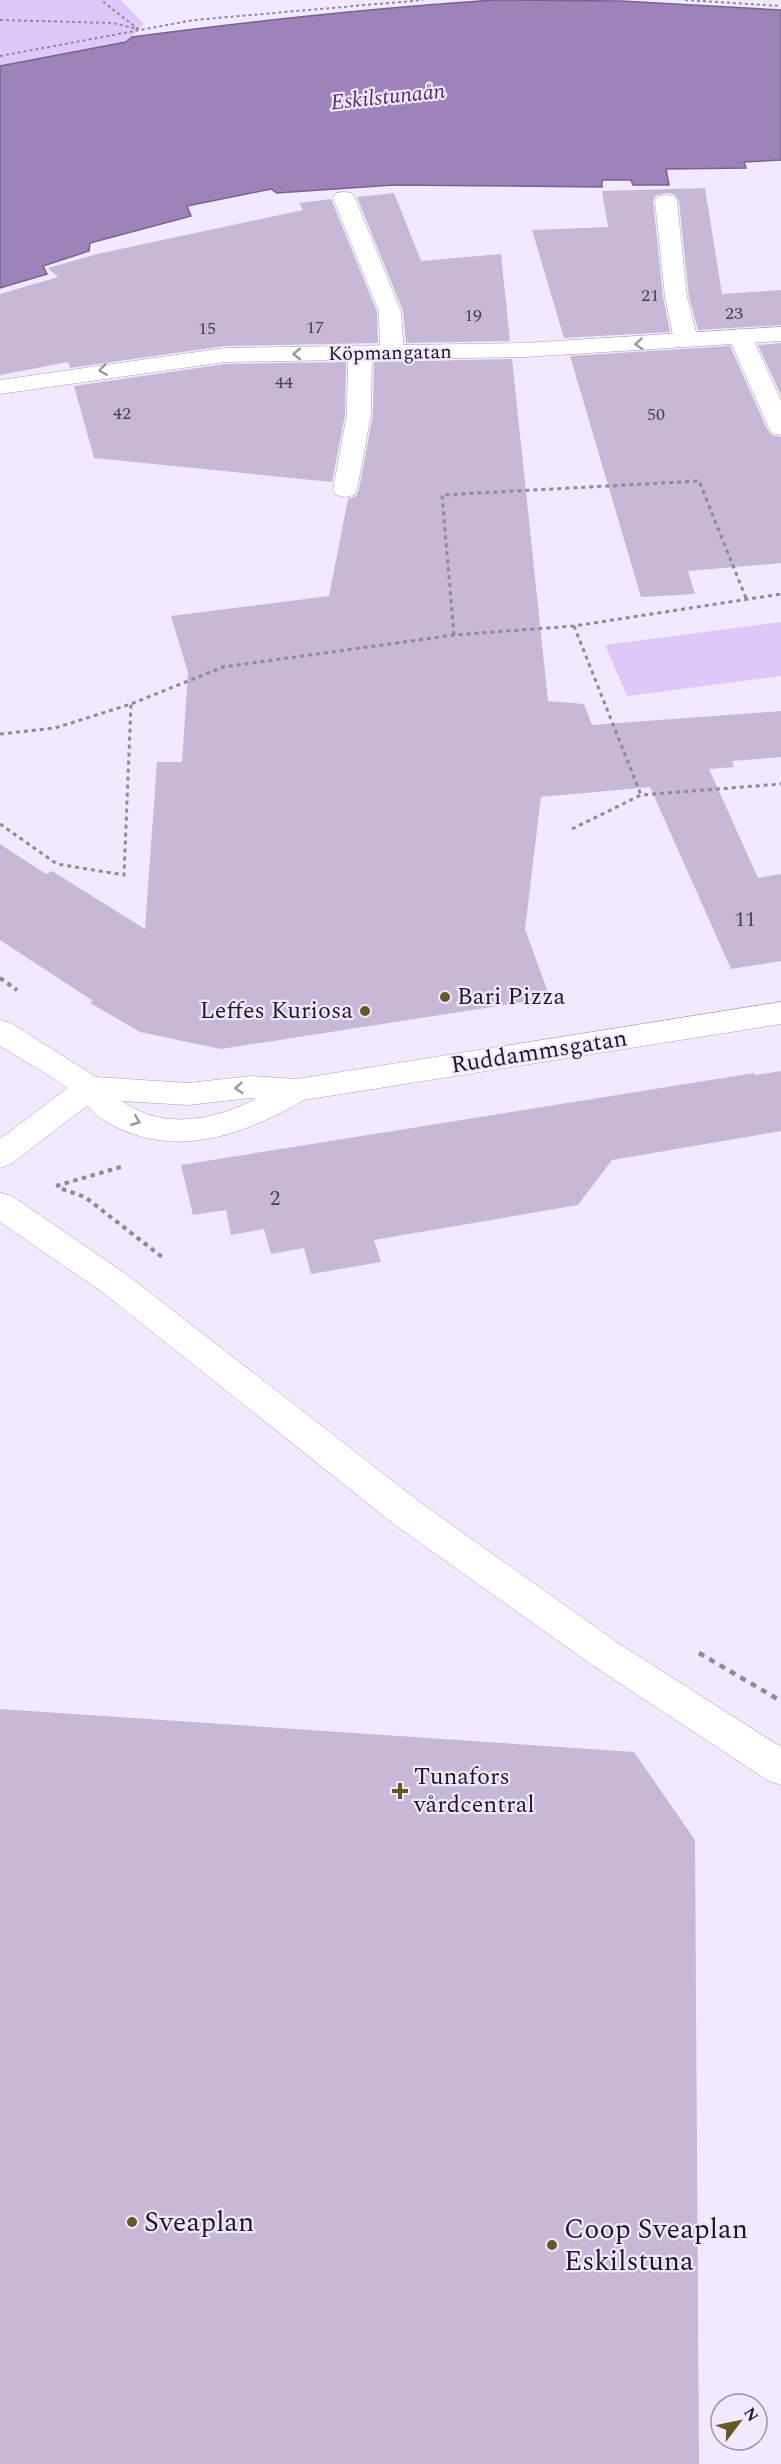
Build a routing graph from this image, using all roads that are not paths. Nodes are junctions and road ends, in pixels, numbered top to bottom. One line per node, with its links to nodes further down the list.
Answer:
1 (344, 198): 7 (street)
2 (666, 201): 5 (street)
3 (781, 334): 4 (street, Köpmangatan)
4 (740, 336): 5 (street, Köpmangatan); 9 (street)
5 (686, 340): 7 (street, Köpmangatan, one-way to 7)
6 (360, 353): 7 (street, Köpmangatan); 8 (street, Köpmangatan, one-way to 8); 10 (street)
7 (392, 353)
8 (0, 387)
9 (781, 428)
10 (345, 490)
11 (781, 1013): 13 (street, Ruddammsgatan)
12 (0, 1031): 13 (street, Ruddammsgatan)
13 (89, 1088): 14 (street)
14 (2, 1155)
15 (0, 1205): 16 (street)
16 (781, 1768)

